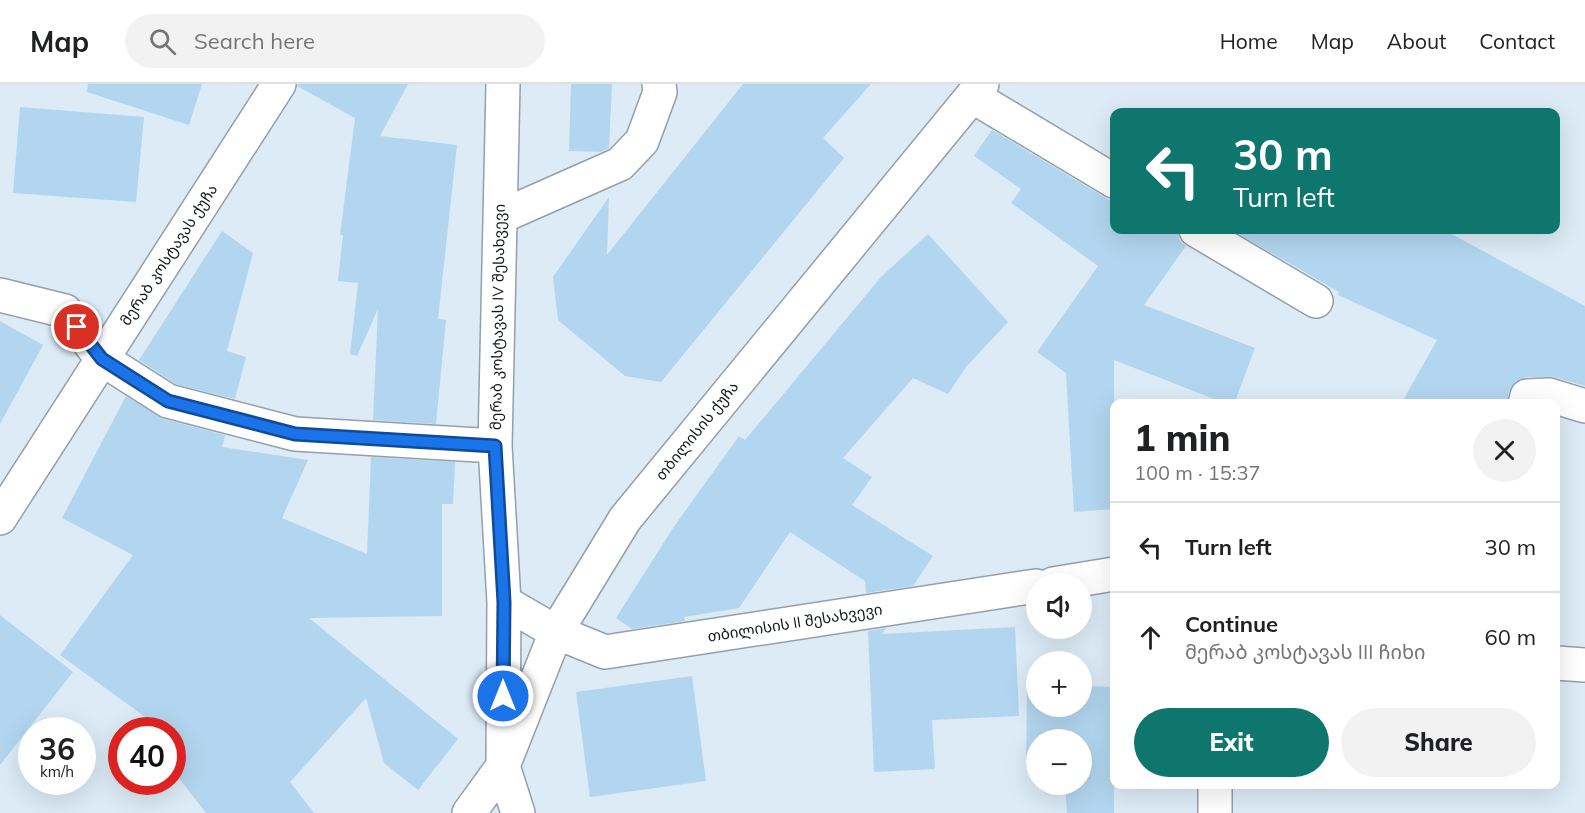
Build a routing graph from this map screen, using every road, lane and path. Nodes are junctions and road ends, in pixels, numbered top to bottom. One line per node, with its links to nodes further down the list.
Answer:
1 (279, 84): 10 (street, მერაბ კოსტავას ქუჩა)
2 (503, 84): 6 (street, მერაბ კოსტავას IV შესახვევი)
3 (659, 84): 6 (street)
4 (977, 90): 5 (street); 19 (street, თბილისის ქუჩა)
5 (1110, 178)
6 (500, 217): 13 (street, მერაბ კოსტავას IV შესახვევი)
7 (1203, 234): 9 (street)
8 (0, 295): 10 (street)
9 (1316, 301)
10 (102, 359): 13 (street); 14 (street, მერაბ კოსტავას ქუჩა)
11 (1526, 399): 12 (street)
12 (1585, 406)
13 (495, 446): 18 (street, მერაბ კოსტავას IV შესახვევი)
14 (0, 518)
15 (1110, 575): 16 (street)
16 (1092, 578)
17 (1026, 588): 19 (street, თბილისის II შესახვევი)
18 (504, 602): 19 (street, თბილისის II შესახვევი); 22 (street, მერაბ კოსტავას IV შესახვევი)
19 (556, 632): 22 (street, თბილისის ქუჩა)
20 (1560, 663): 21 (street)
21 (1585, 665)
22 (503, 766): 24 (street, თბილისის ქუჩა); 25 (street, მერაბ კოსტავას IV შესახვევი)
23 (1215, 789): 26 (street)
24 (469, 813)
25 (518, 813)
26 (1215, 813)

